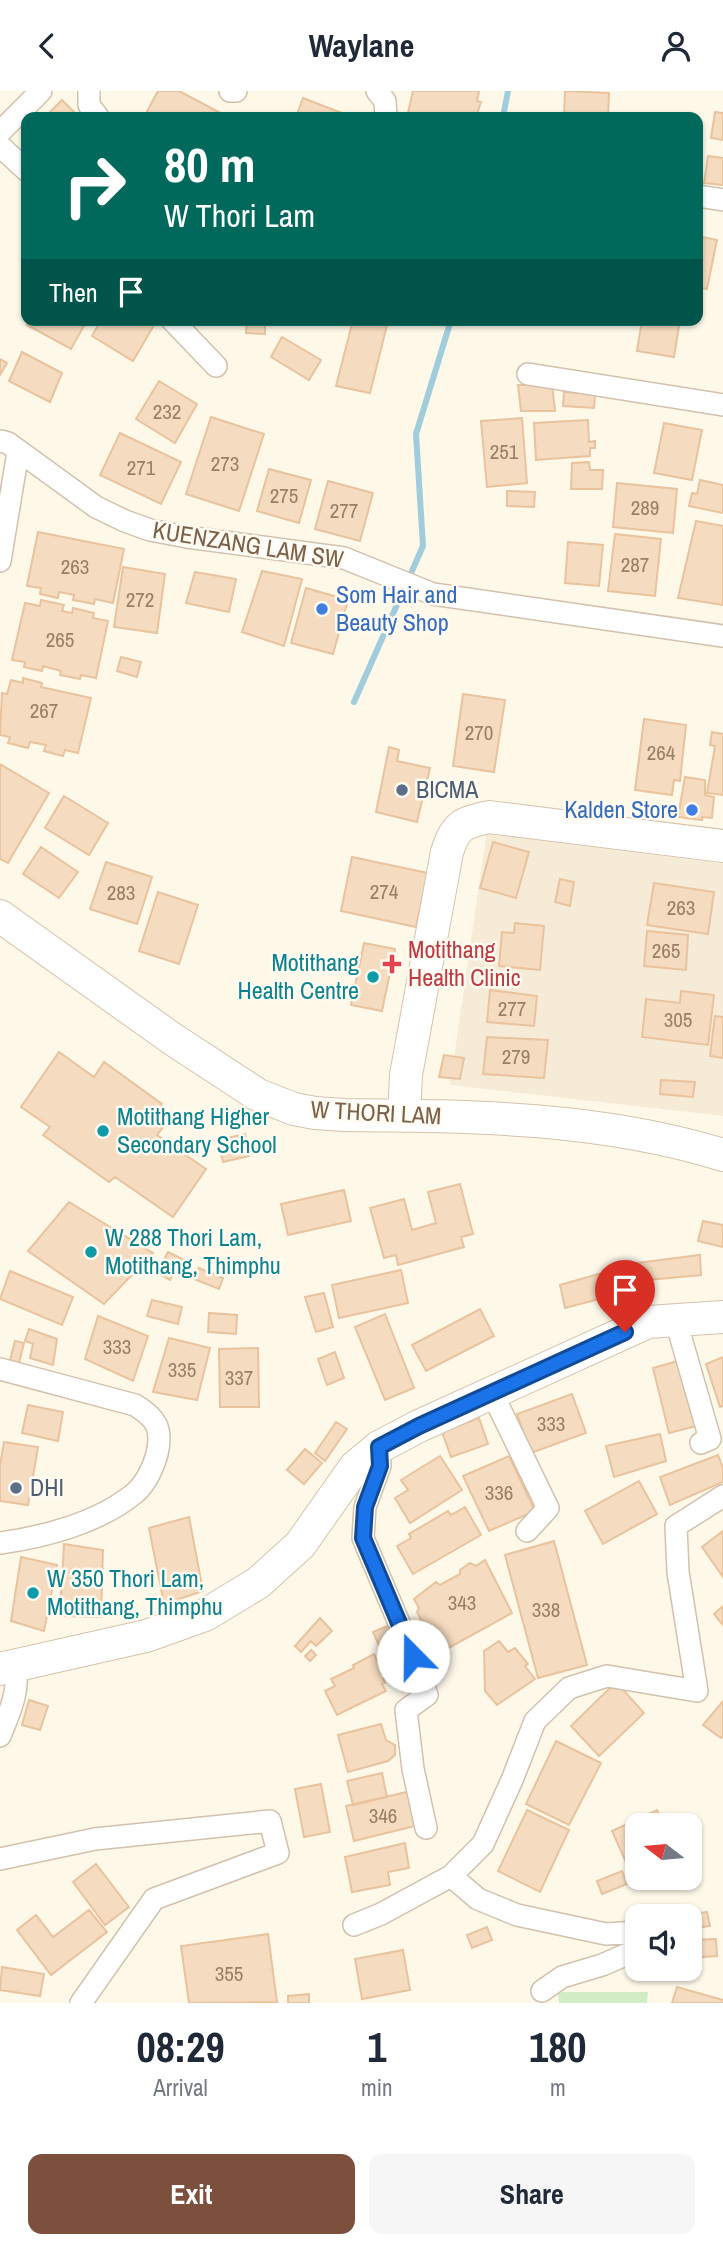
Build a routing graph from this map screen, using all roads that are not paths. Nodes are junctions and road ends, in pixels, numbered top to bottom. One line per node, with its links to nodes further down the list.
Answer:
1 (41, 91): 6 (street)
2 (89, 91): 4 (street)
3 (377, 91): 5 (street)
4 (94, 112)
5 (386, 112)
6 (0, 132)
7 (0, 146): 8 (street)
8 (21, 165)
9 (703, 197): 10 (street)
10 (723, 200)
11 (178, 326): 12 (street)
12 (216, 366)
13 (528, 374): 14 (street)
14 (723, 405)
15 (9, 446): 16 (street); 17 (street, KUENZANG LAM SW)
16 (0, 561)
17 (723, 635)
18 (723, 846): 20 (main road)
19 (0, 916): 20 (main road, W THORI LAM)
20 (404, 1116): 21 (main road, W THORI LAM)
21 (723, 1155)
22 (723, 1317): 23 (main road)
23 (676, 1321): 25 (main road); 26 (street)
24 (0, 1369): 30 (street)
25 (492, 1393): 27 (main road); 29 (street)
26 (701, 1443)
27 (379, 1447): 31 (main road); 33 (street)
28 (723, 1496): 35 (street)
29 (527, 1531)
30 (0, 1543)
31 (8, 1667): 32 (street)
32 (0, 1736)
33 (426, 1828)
34 (0, 1859): 40 (street)
35 (451, 1876): 36 (street); 37 (street)
36 (354, 1925)
37 (625, 1933)
38 (625, 1956): 39 (street)
39 (542, 1991)
40 (81, 2003)

